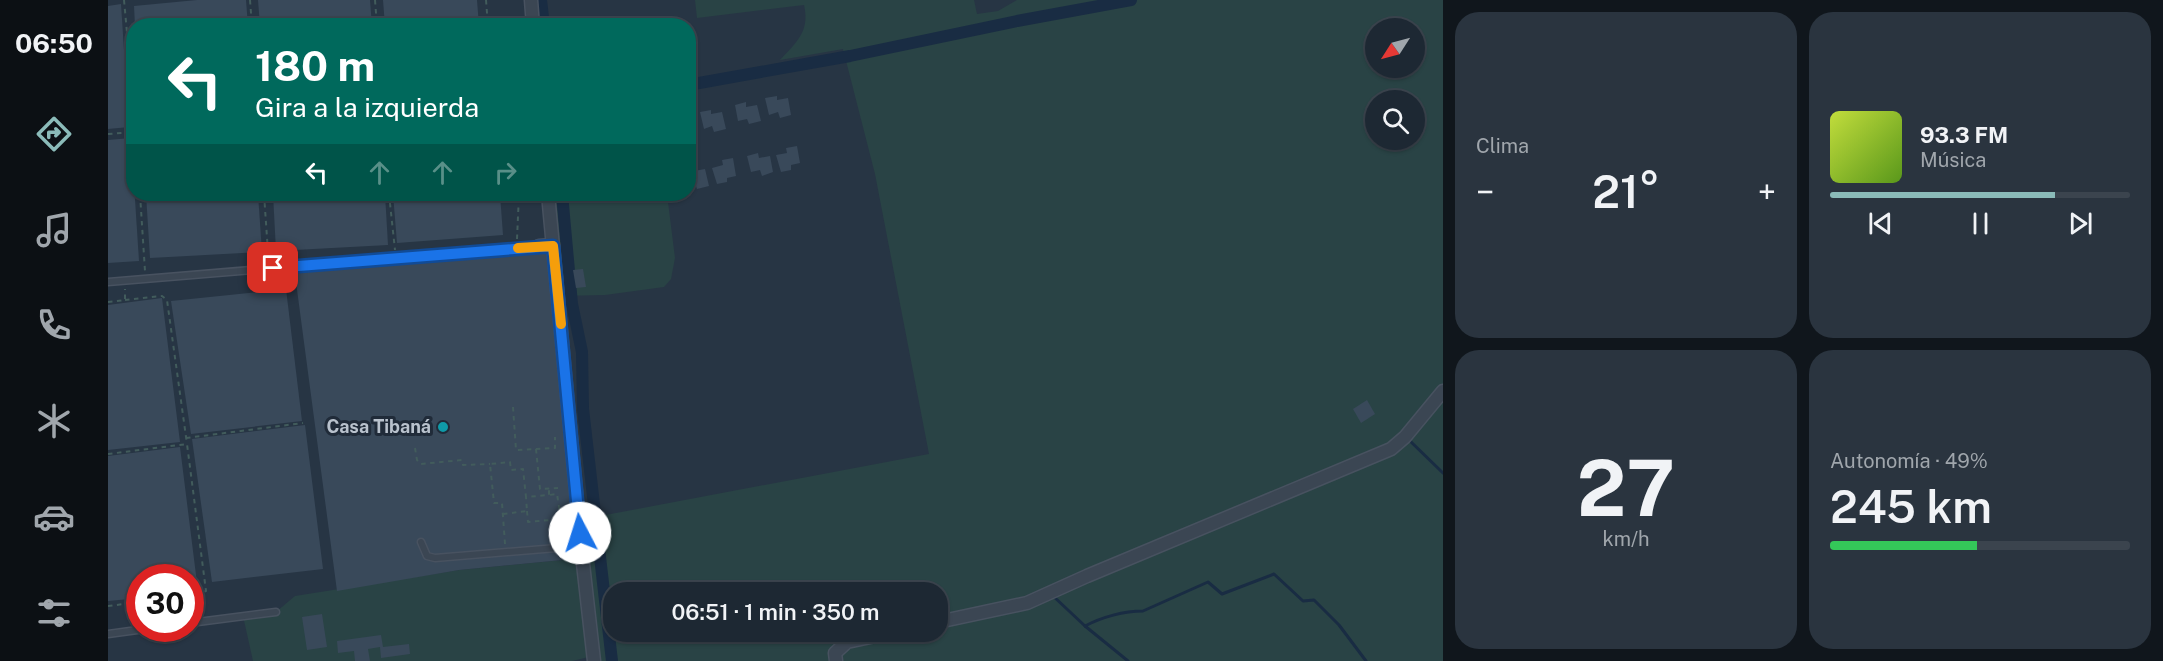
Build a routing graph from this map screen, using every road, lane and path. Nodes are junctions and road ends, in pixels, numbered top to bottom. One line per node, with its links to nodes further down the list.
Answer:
1 (124, 0): 10 (path)
2 (250, 0): 6 (path)
3 (375, 0): 7 (path)
4 (486, 0): 8 (path)
5 (531, 0): 9 (street)
6 (251, 18)
7 (376, 18)
8 (487, 18)
9 (532, 18)
10 (126, 22)
11 (126, 133): 12 (path)
12 (108, 134)
13 (140, 201): 23 (path)
14 (264, 201): 21 (path)
15 (390, 201): 22 (path)
16 (519, 201): 20 (path)
17 (549, 201): 19 (street)
18 (539, 246): 19 (street); 20 (lane)
19 (553, 246): 45 (street)
20 (516, 248): 22 (lane)
21 (268, 252)
22 (398, 258): 23 (lane)
23 (146, 279): 24 (lane)
24 (125, 280): 25 (lane); 26 (path)
25 (108, 282)
26 (125, 300): 27 (path); 32 (path)
27 (108, 302)
28 (1443, 391): 53 (street)
29 (513, 407): 35 (path)
30 (303, 423): 32 (path)
31 (555, 437): 35 (path)
32 (186, 438): 33 (path)
33 (187, 444): 36 (path); 47 (path)
34 (415, 448): 37 (path)
35 (539, 449): 38 (path)
36 (108, 453)
37 (490, 464): 41 (path); 43 (path)
38 (549, 488): 39 (path); 40 (path)
39 (558, 488)
40 (549, 495): 41 (path); 42 (path)
41 (526, 497): 42 (path)
42 (527, 511): 43 (path)
43 (502, 514): 46 (path)
44 (421, 542): 46 (lane)
45 (581, 546): 46 (lane); 58 (street)
46 (506, 553)
47 (203, 564)
48 (204, 576): 49 (path)
49 (204, 592)
50 (126, 604): 51 (path)
51 (108, 606)
52 (276, 612): 54 (lane)
53 (948, 620)
54 (204, 621)
55 (126, 632): 56 (lane)
56 (108, 634)
57 (847, 642): 59 (street)
58 (594, 661)
59 (836, 661)

